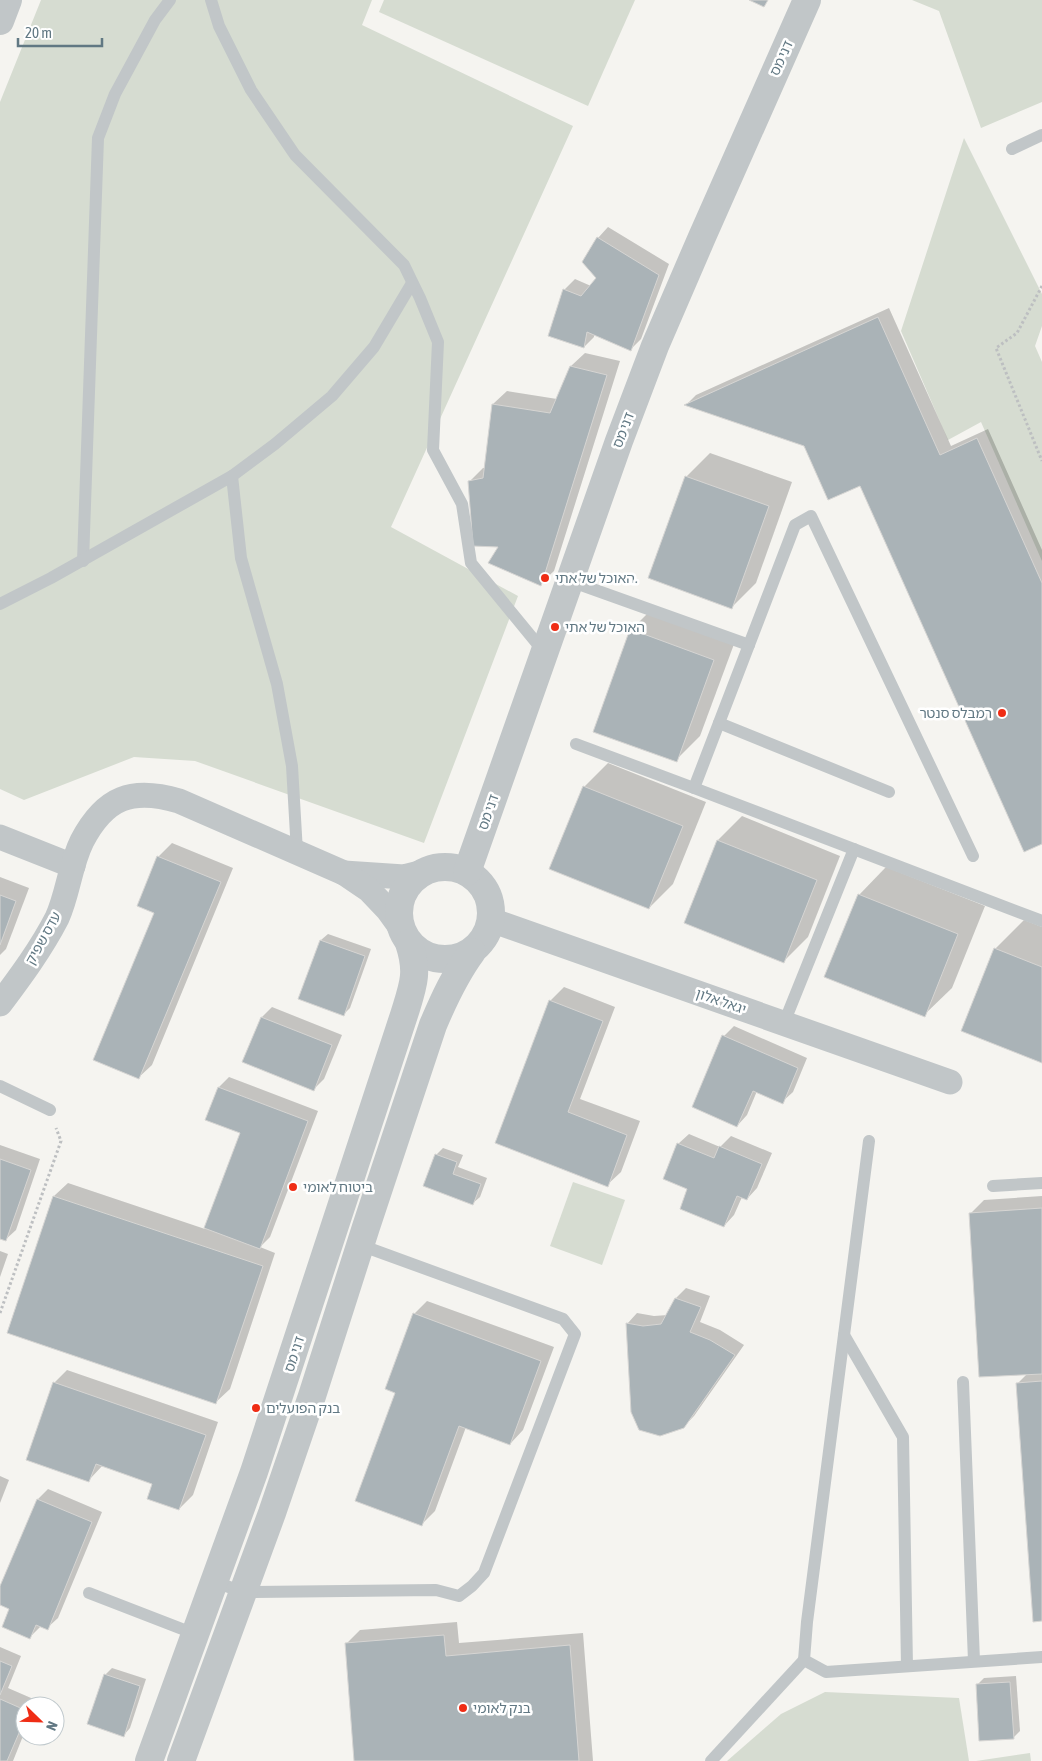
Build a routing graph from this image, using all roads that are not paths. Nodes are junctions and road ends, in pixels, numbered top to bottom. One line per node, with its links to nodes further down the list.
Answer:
1 (8, 0): 5 (street)
2 (170, 0): 10 (lane)
3 (211, 0): 8 (lane)
4 (807, 0): 11 (street, דני מס)
5 (0, 21)
6 (1042, 136): 7 (lane)
7 (1012, 149)
8 (412, 283): 9 (lane); 14 (lane)
9 (232, 476): 10 (lane); 21 (lane)
10 (83, 560): 12 (lane)
11 (570, 581): 13 (lane); 14 (street, דני מס)
12 (0, 604)
13 (749, 645): 15 (lane); 22 (lane)
14 (544, 652): 25 (street, דני מס)
15 (719, 723): 17 (lane); 18 (lane)
16 (576, 744): 17 (lane)
17 (694, 788): 20 (lane)
18 (889, 792)
19 (0, 837): 23 (street)
20 (854, 849): 28 (lane); 32 (lane)
21 (297, 852): 23 (street, עדס שפיק); 26 (street, עדס שפיק)
22 (973, 856)
23 (73, 866): 31 (street, עדס שפיק)
24 (424, 872): 25 (street); 26 (street); 29 (street)
25 (467, 872): 27 (street)
26 (344, 873): 29 (street)
27 (491, 920): 30 (street); 32 (street, יגאל אלון)
28 (1042, 921)
29 (405, 935): 30 (street); 42 (street, דני מס)
30 (472, 952): 39 (street)
31 (2, 998)
32 (784, 1023): 33 (street, יגאל אלון)
33 (950, 1082)
34 (0, 1086): 35 (lane)
35 (50, 1110)
36 (869, 1142): 40 (lane)
37 (1042, 1183): 38 (lane)
38 (993, 1186)
39 (360, 1245): 43 (street); 43 (lane)
40 (844, 1335): 47 (lane); 49 (lane)
41 (963, 1382): 48 (lane)
42 (215, 1582): 43 (lane); 45 (street, דני מס)
43 (243, 1592): 51 (street)
44 (89, 1593): 45 (lane)
45 (195, 1634): 50 (street, דני מס)
46 (1042, 1656): 48 (lane)
47 (804, 1660): 49 (lane); 52 (lane)
48 (974, 1661): 49 (lane)
49 (907, 1666)
50 (148, 1761)
51 (181, 1761)
52 (711, 1761)

